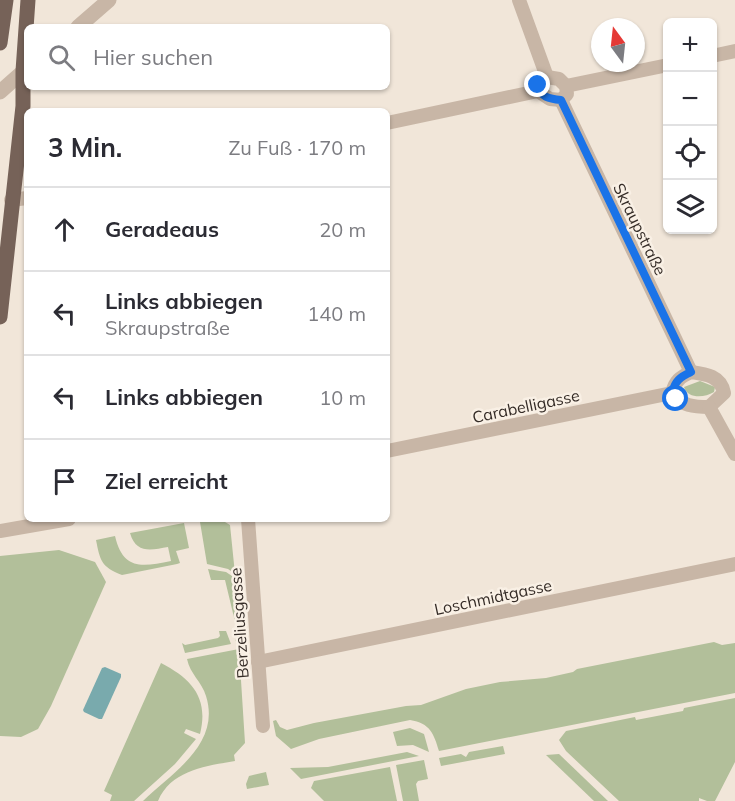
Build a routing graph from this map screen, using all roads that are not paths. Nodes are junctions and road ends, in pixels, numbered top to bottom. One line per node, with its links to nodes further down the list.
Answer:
1 (6, 0): 7 (main road)
2 (28, 0): 5 (main road)
3 (110, 0): 6 (street)
4 (519, 0): 12 (street)
5 (27, 24)
6 (82, 24)
7 (0, 43)
8 (735, 51): 9 (street)
9 (717, 55)
10 (663, 66): 13 (street)
11 (24, 70): 16 (street)
12 (547, 77): 13 (street); 15 (street)
13 (566, 86): 17 (street)
14 (24, 88): 20 (main road)
15 (538, 91): 17 (street); 18 (street)
16 (0, 92)
17 (561, 100): 22 (street, Skraupstraße)
18 (390, 122)
19 (24, 198): 20 (street)
20 (11, 200): 21 (main road)
21 (0, 317)
22 (691, 372): 23 (street); 24 (street)
23 (729, 385): 25 (street)
24 (672, 393): 25 (street); 26 (street, Carabelligasse)
25 (709, 407): 27 (street)
26 (390, 450)
27 (735, 454)
28 (52, 522): 30 (street)
29 (248, 522): 32 (street, Berzeliusgasse)
30 (0, 531)
31 (735, 564): 32 (street, Loschmidtgasse)
32 (258, 662): 33 (street, Berzeliusgasse)
33 (263, 726)

